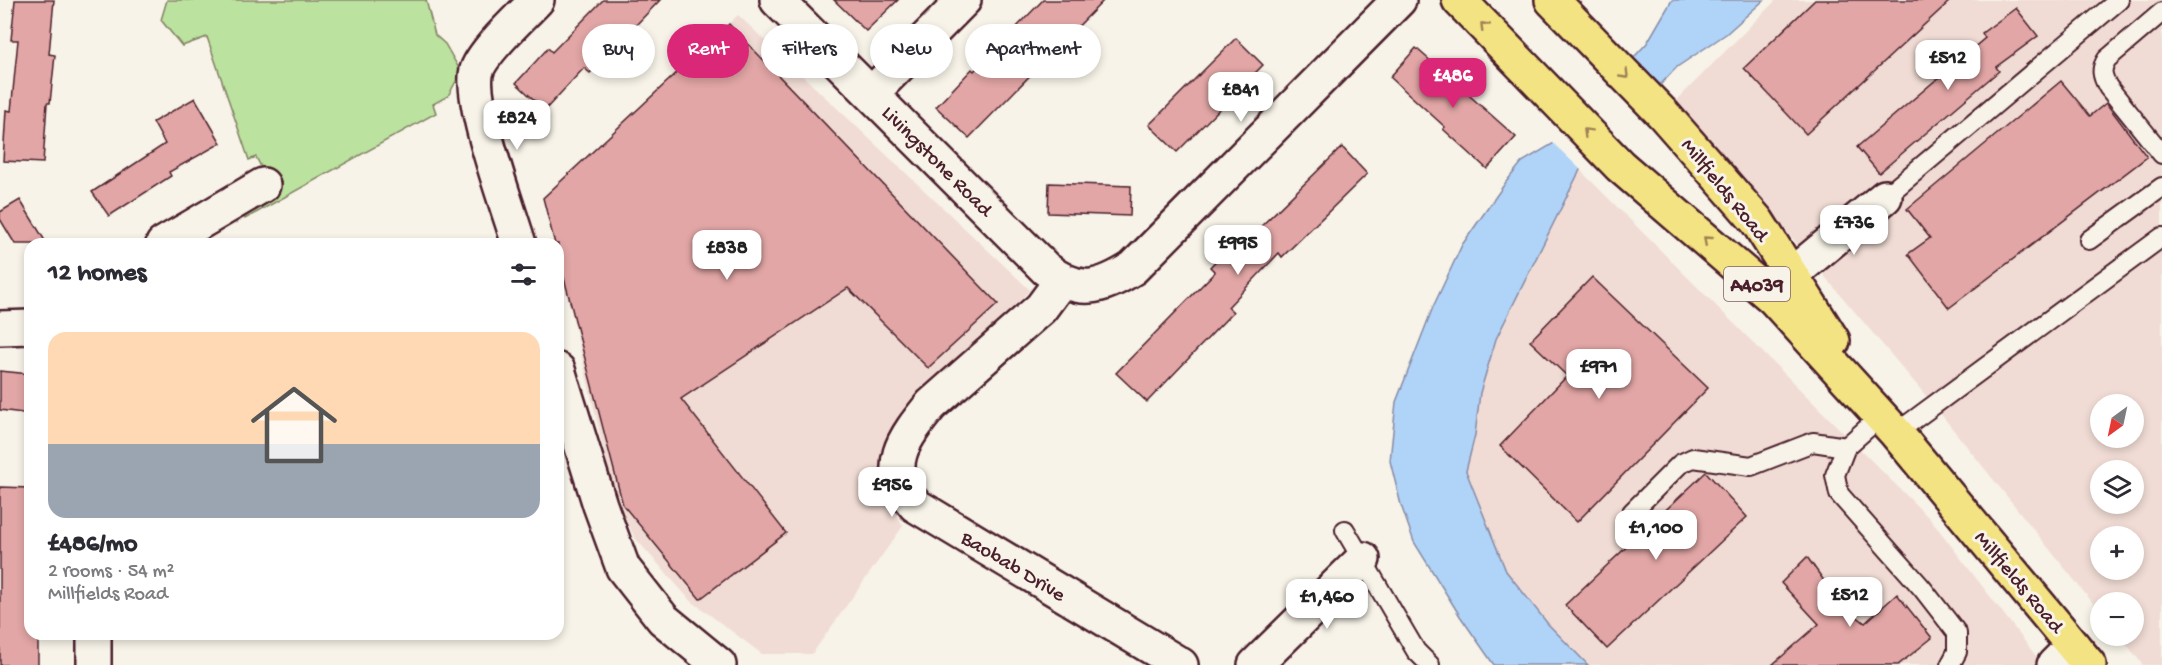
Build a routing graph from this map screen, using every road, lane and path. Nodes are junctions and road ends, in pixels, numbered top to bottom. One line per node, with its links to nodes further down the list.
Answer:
1 (537, 0): 16 (street)
2 (777, 0): 9 (street, Livingstone Road)
3 (963, 0): 9 (street)
4 (1399, 0): 18 (street)
5 (1459, 0): 19 (main road, Millfields Road / A4039, one-way to 5)
6 (1551, 0): 19 (main road, Millfields Road / A4039, one-way to 19)
7 (2119, 0): 13 (lane)
8 (2162, 12): 10 (lane)
9 (872, 93): 18 (street, Livingstone Road)
10 (2162, 154)
11 (262, 185): 15 (street)
12 (2162, 187): 17 (lane)
13 (1885, 198): 19 (street)
14 (2162, 237): 23 (lane)
15 (173, 238)
16 (517, 238)
17 (2089, 240)
18 (1061, 281): 32 (street, Baobab Drive)
19 (1782, 286): 23 (main road, Millfields Road / A4039)
20 (24, 327): 21 (street)
21 (0, 328)
22 (564, 389): 31 (street)
23 (1888, 424): 24 (lane); 29 (main road, Millfields Road / A4039)
24 (1846, 447): 25 (lane); 35 (lane)
25 (1632, 512)
26 (1345, 530): 27 (lane)
27 (1363, 559): 33 (street); 34 (lane)
28 (94, 640): 30 (street)
29 (2072, 659)
30 (94, 665)
31 (719, 665)
32 (1181, 665)
33 (1255, 665)
34 (1430, 665)
35 (1950, 665)

